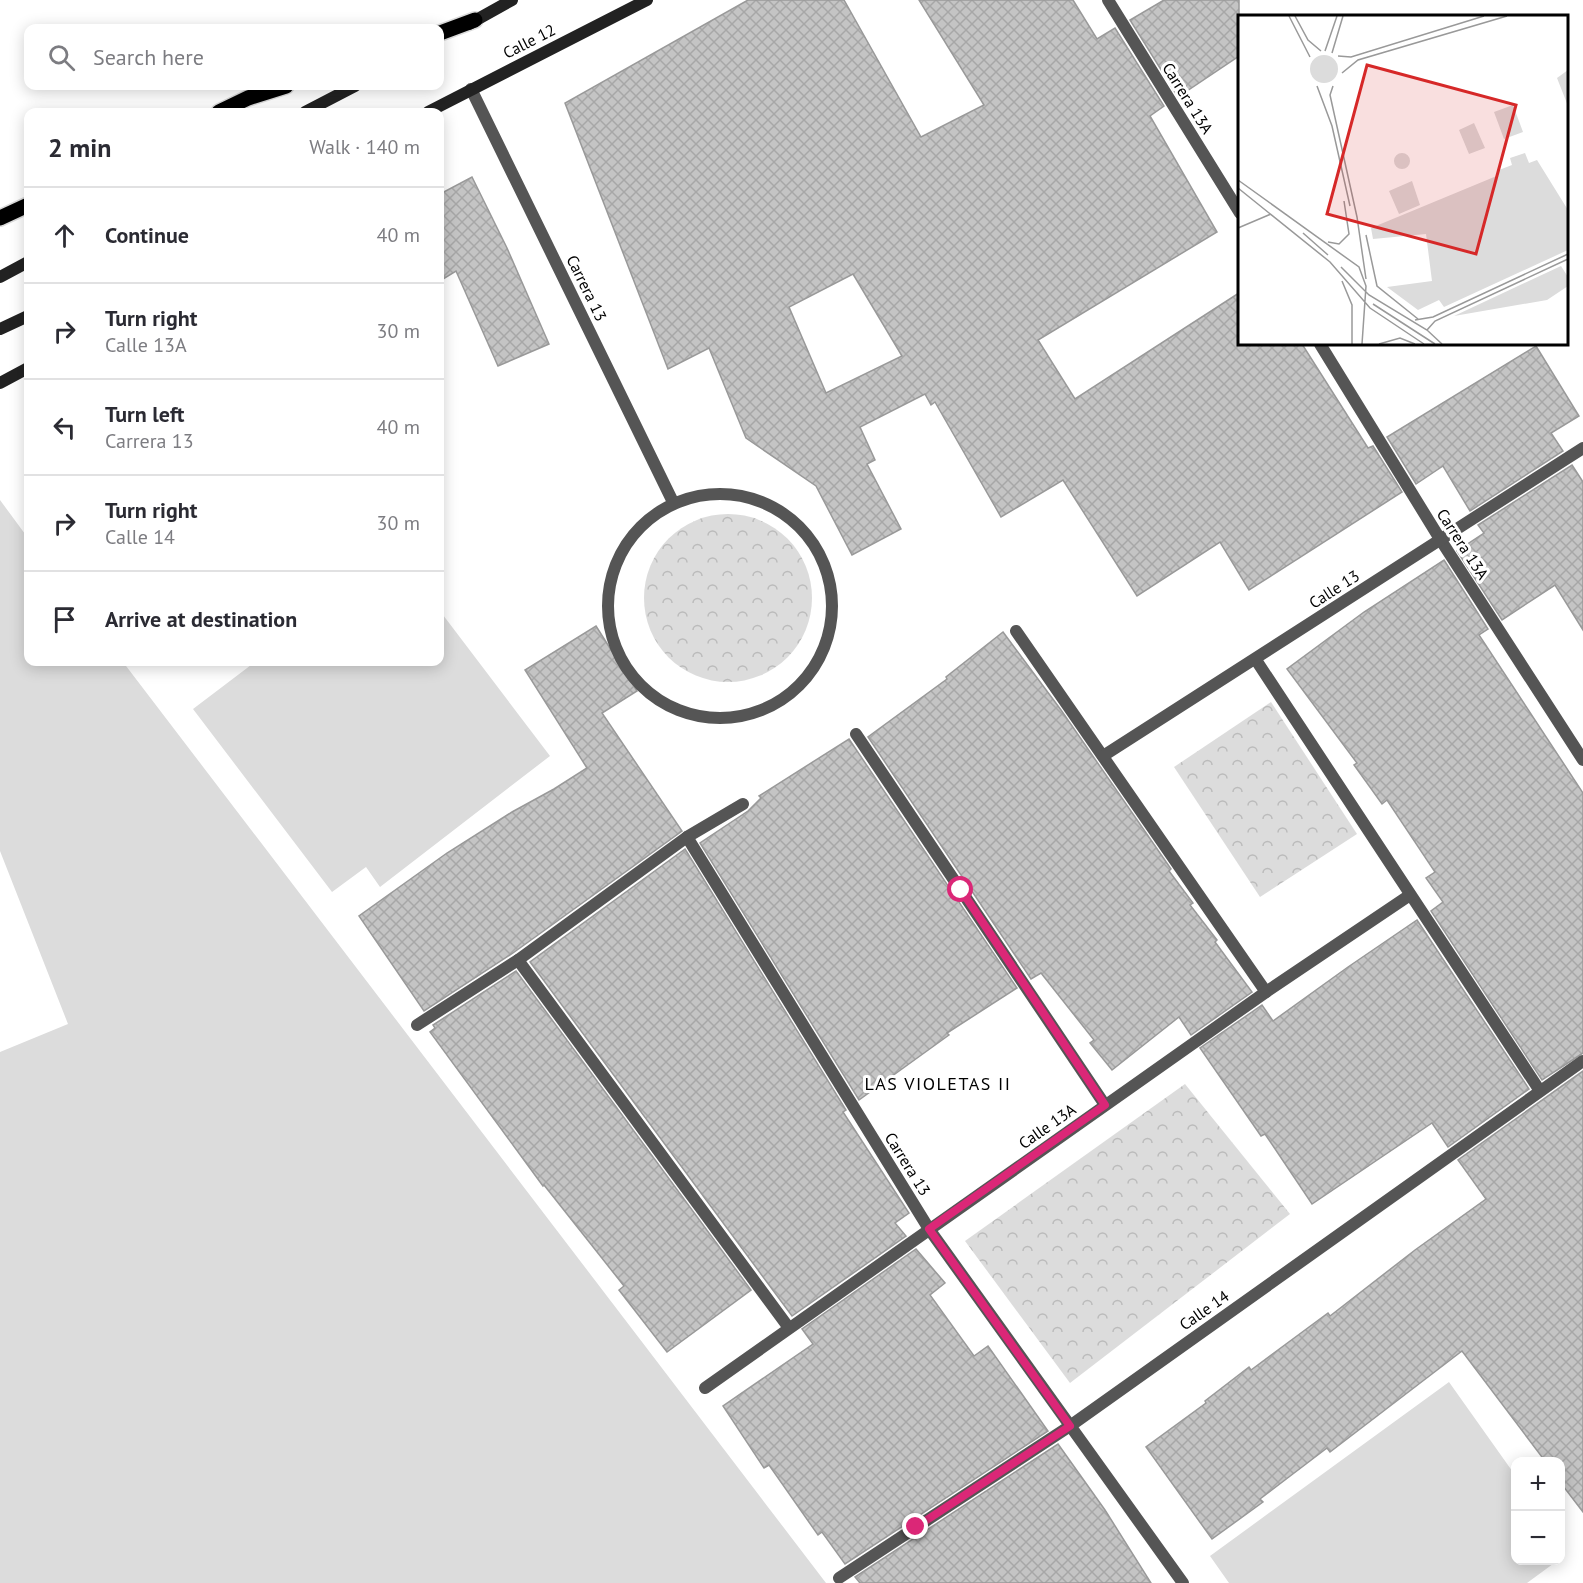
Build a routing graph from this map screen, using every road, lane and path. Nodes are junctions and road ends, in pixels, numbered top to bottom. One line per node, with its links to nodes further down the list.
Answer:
1 (512, 0): 4 (main road)
2 (647, 0): 7 (main road, Calle 12)
3 (1108, 0): 14 (street, Carrera 13A)
4 (475, 20): 5 (main road); 6 (main road)
5 (444, 32)
6 (444, 38)
7 (471, 89): 12 (main road, Calle 12); 24 (street, Carrera 13)
8 (273, 90): 10 (main road)
9 (347, 90): 11 (main road)
10 (227, 108)
11 (313, 108)
12 (437, 108)
13 (24, 206): 15 (main road)
14 (1238, 211)
15 (0, 218)
16 (24, 264): 17 (main road)
17 (0, 277)
18 (24, 318): 19 (main road)
19 (0, 329)
20 (1321, 345): 25 (street, Carrera 13A)
21 (24, 370): 22 (main road)
22 (0, 383)
23 (1583, 448): 25 (street, Calle 13)
24 (673, 502): 24 (street)
25 (1440, 539): 27 (street, Calle 13); 30 (street, Carrera 13A)
26 (1016, 631): 29 (street)
27 (1256, 660): 29 (street, Calle 13); 33 (street)
28 (856, 734): 39 (street)
29 (1103, 756): 35 (street)
30 (1583, 760)
31 (743, 804): 32 (street)
32 (687, 837): 34 (street); 40 (street, Carrera 13)
33 (1410, 894): 35 (street, Calle 13A); 38 (street)
34 (518, 960): 36 (street); 41 (street)
35 (1266, 992): 39 (street, Calle 13A)
36 (417, 1025)
37 (1583, 1061): 38 (street, Calle 14)
38 (1540, 1091): 43 (street, Calle 14)
39 (1105, 1105): 40 (street, Calle 13A)
40 (929, 1229): 41 (street, Calle 13A); 43 (street, Carrera 13)
41 (789, 1328): 42 (street, Calle 13A)
42 (705, 1388)
43 (1070, 1426): 44 (street, Calle 14); 45 (street, Carrera 13)
44 (839, 1578)
45 (1183, 1583)

